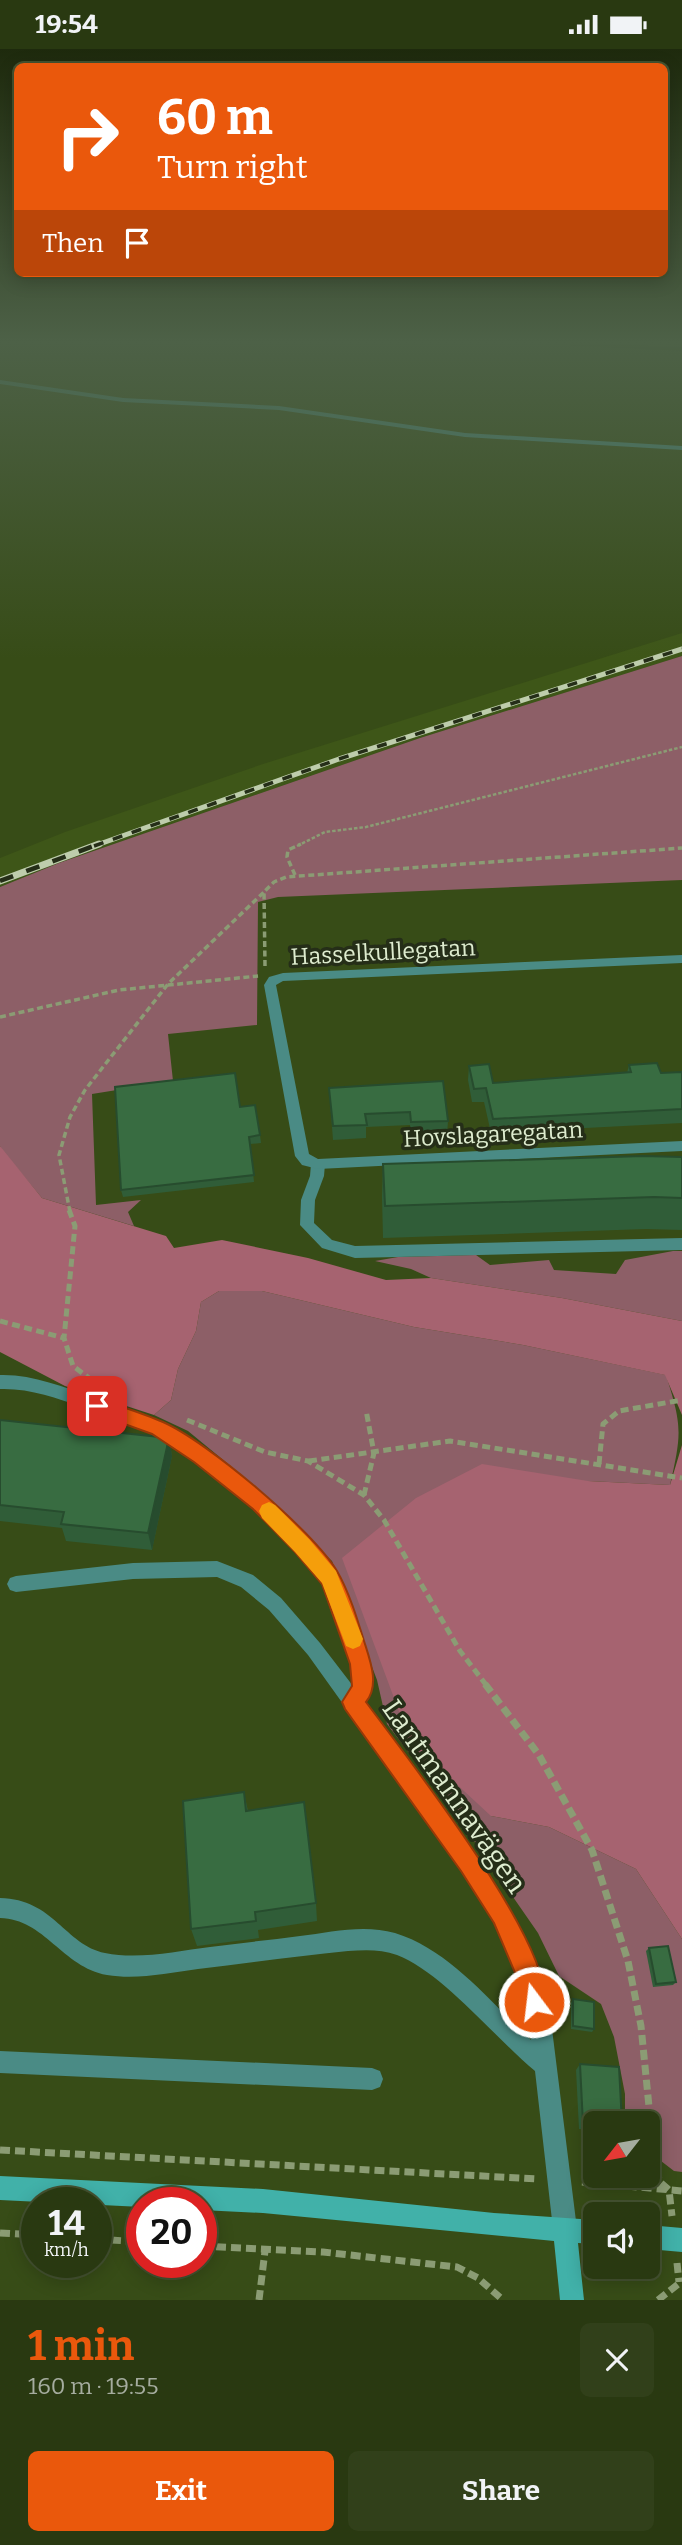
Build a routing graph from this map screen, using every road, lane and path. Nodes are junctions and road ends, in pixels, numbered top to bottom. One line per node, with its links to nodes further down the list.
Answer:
1 (682, 747): 3 (path)
2 (682, 848): 3 (path)
3 (295, 875): 4 (path)
4 (264, 892): 6 (path); 6 (path)
5 (682, 959): 9 (street, Hasselkullegatan)
6 (168, 984): 7 (path); 12 (path)
7 (0, 1017)
8 (682, 1146): 9 (street, Hovslagaregatan)
9 (312, 1163): 10 (street)
10 (682, 1244)
11 (0, 1321): 12 (path)
12 (64, 1338): 14 (path)
13 (0, 1383): 24 (street)
14 (100, 1386)
15 (682, 1400): 20 (path)
16 (366, 1410): 18 (path)
17 (181, 1417): 19 (path)
18 (374, 1453): 19 (path); 20 (path); 22 (path)
19 (308, 1461): 22 (path)
20 (599, 1464): 21 (path)
21 (682, 1478)
22 (364, 1495): 32 (path)
23 (16, 1584): 24 (street, Lantmannavägen)
24 (352, 1702): 27 (street, Lantmannavägen)
25 (0, 1908): 27 (street)
26 (0, 2061): 28 (street)
27 (544, 2064): 30 (street, Lantmannavägen)
28 (372, 2079)
29 (0, 2150): 30 (path)
30 (559, 2180): 32 (path); 34 (street, Lantmannavägen)
31 (0, 2188): 34 (street)
32 (669, 2190): 33 (path); 39 (path)
33 (682, 2191)
34 (565, 2229): 35 (street); 45 (street)
35 (583, 2231)
36 (0, 2233): 37 (path)
37 (21, 2234)
38 (660, 2238): 39 (street)
39 (678, 2240): 42 (path)
40 (217, 2247): 41 (path)
41 (265, 2251): 43 (path); 44 (path)
42 (681, 2282): 46 (path)
43 (259, 2300)
44 (503, 2300)
45 (572, 2300)
46 (658, 2300)

